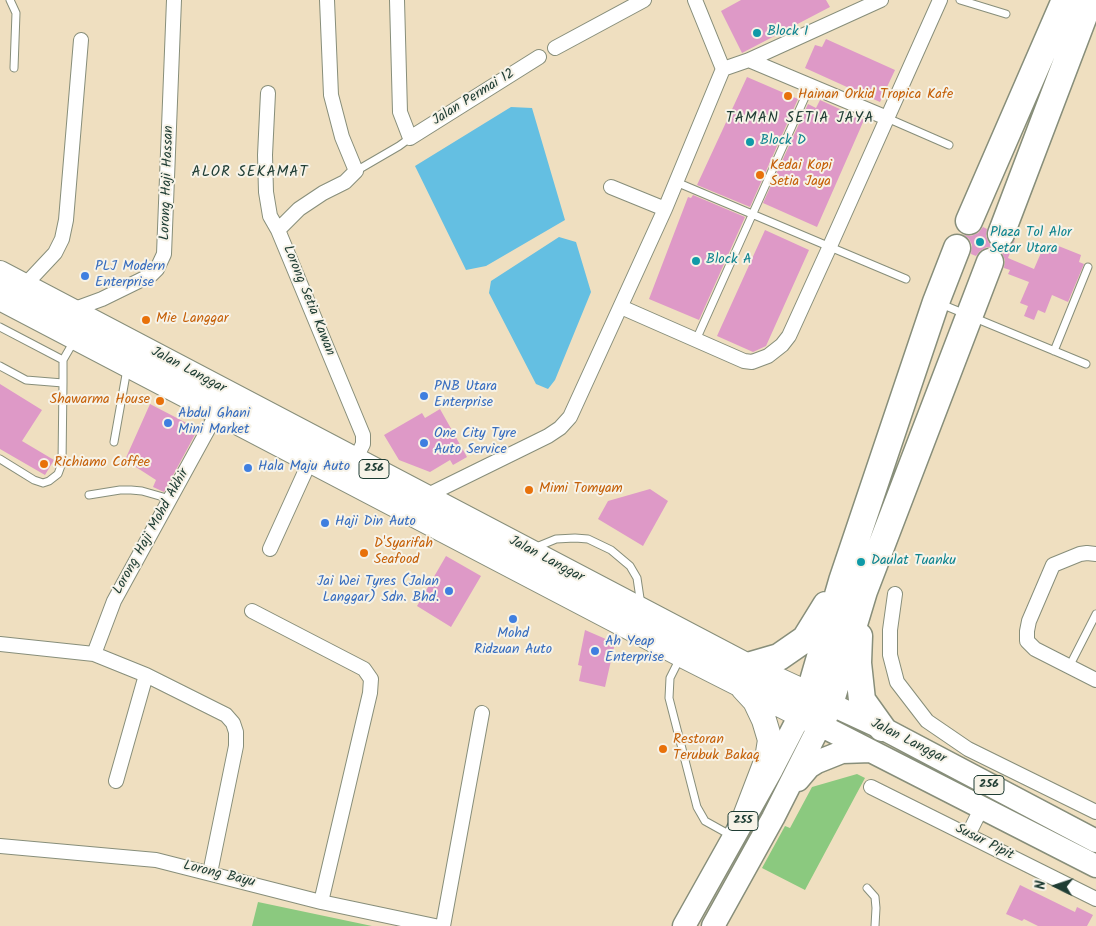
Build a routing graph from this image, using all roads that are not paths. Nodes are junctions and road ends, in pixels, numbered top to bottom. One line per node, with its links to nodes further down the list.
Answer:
1 (10, 0): 17 (lane)
2 (174, 0): 42 (street, Lorong Haji Hassan)
3 (328, 0): 24 (street)
4 (396, 0): 22 (street)
5 (644, 0): 14 (street)
6 (881, 0): 16 (street)
7 (940, 0): 21 (street)
8 (960, 0): 12 (lane)
9 (1065, 0): 29 (highway)
10 (1090, 0): 31 (highway)
11 (699, 2): 18 (street)
12 (1006, 14)
13 (80, 40): 38 (street)
14 (555, 48)
15 (539, 57): 22 (street, Jalan Permai 12)
16 (749, 60): 18 (street); 19 (street)
17 (14, 68)
18 (723, 69): 25 (street)
19 (810, 86): 21 (street); 28 (lane)
20 (268, 93): 30 (street)
21 (887, 118): 23 (lane); 32 (street)
22 (410, 138): 24 (lane)
23 (949, 144)
24 (356, 171): 30 (street, Lorong Setia Kawan)
25 (676, 182): 27 (street); 28 (lane)
26 (611, 186): 27 (street)
27 (665, 209): 41 (street)
28 (754, 215): 32 (lane); 46 (lane)
29 (969, 221)
30 (278, 230): 56 (street, Lorong Setia Kawan)
31 (1001, 234)
32 (830, 246): 37 (lane); 46 (street)
33 (957, 248): 40 (highway)
34 (990, 262): 43 (highway)
35 (1088, 267): 47 (lane)
36 (0, 273): 38 (highway, Jalan Langgar / 256)
37 (906, 279)
38 (24, 286): 42 (highway, Jalan Langgar / 256)
39 (0, 298): 45 (highway, Jalan Langgar / 256)
40 (936, 302): 43 (lane); 64 (highway)
41 (621, 307): 46 (street); 59 (street)
42 (72, 310): 56 (highway, Jalan Langgar / 256)
43 (968, 315): 47 (lane); 64 (highway)
44 (0, 327): 48 (lane)
45 (75, 338): 48 (lane); 51 (highway, Jalan Langgar / 256)
46 (696, 340)
47 (1054, 351): 49 (lane)
48 (63, 360): 52 (lane)
49 (1086, 364)
50 (0, 366): 52 (lane)
51 (128, 366): 53 (highway, Jalan Langgar / 256); 54 (lane)
52 (63, 383): 55 (lane)
53 (218, 413): 57 (highway, Jalan Langgar / 256); 60 (street, Lorong Haji Mohd Akhir)
54 (114, 442)
55 (0, 459)
56 (355, 460): 59 (highway, Jalan Langgar / 256)
57 (310, 461): 61 (street); 71 (highway, Jalan Langgar / 256)
58 (89, 495): 60 (lane)
59 (426, 496): 62 (highway, Jalan Langgar / 256)
60 (171, 499): 70 (street, Lorong Haji Mohd Akhir)
61 (270, 549)
62 (526, 550): 67 (highway, Jalan Langgar / 256); 67 (lane)
63 (1096, 554): 72 (street)
64 (853, 586): 74 (highway); 76 (highway); 78 (highway)
65 (895, 594): 82 (street)
66 (252, 611): 92 (street)
67 (642, 611): 74 (highway, Jalan Langgar / 256)
68 (1096, 614): 72 (lane)
69 (0, 644): 70 (street)
70 (94, 654): 73 (street)
71 (682, 655): 74 (highway, Jalan Langgar / 256); 84 (lane)
72 (1069, 667): 75 (street)
73 (146, 675): 79 (street); 89 (street)
74 (744, 676): 76 (highway, Jalan Langgar / 256); 84 (highway)
75 (1096, 680)
76 (815, 710): 78 (main road, Jalan Langgar / 256); 83 (main road, 255); 84 (main road, 255)
77 (482, 713): 94 (street)
78 (877, 740): 81 (main road, Jalan Langgar / 256); 83 (main road); 86 (main road, Jalan Langgar / 256)
79 (116, 781)
80 (871, 787): 85 (street, Susur Pipit)
81 (982, 807): 85 (street); 88 (main road, Jalan Langgar / 256)
82 (1096, 812)
83 (773, 818): 96 (main road, 255)
84 (739, 828): 95 (main road, 255)
85 (968, 835): 91 (street, Susur Pipit)
86 (1096, 841)
87 (0, 846): 89 (street, Lorong Bayu)
88 (1096, 866)
89 (210, 872): 92 (street, Lorong Bayu)
90 (867, 888): 97 (lane)
91 (1096, 900)
92 (321, 902): 93 (street, Lorong Bayu)
93 (435, 926)
94 (443, 926)
95 (684, 926)
96 (713, 926)
97 (875, 926)

